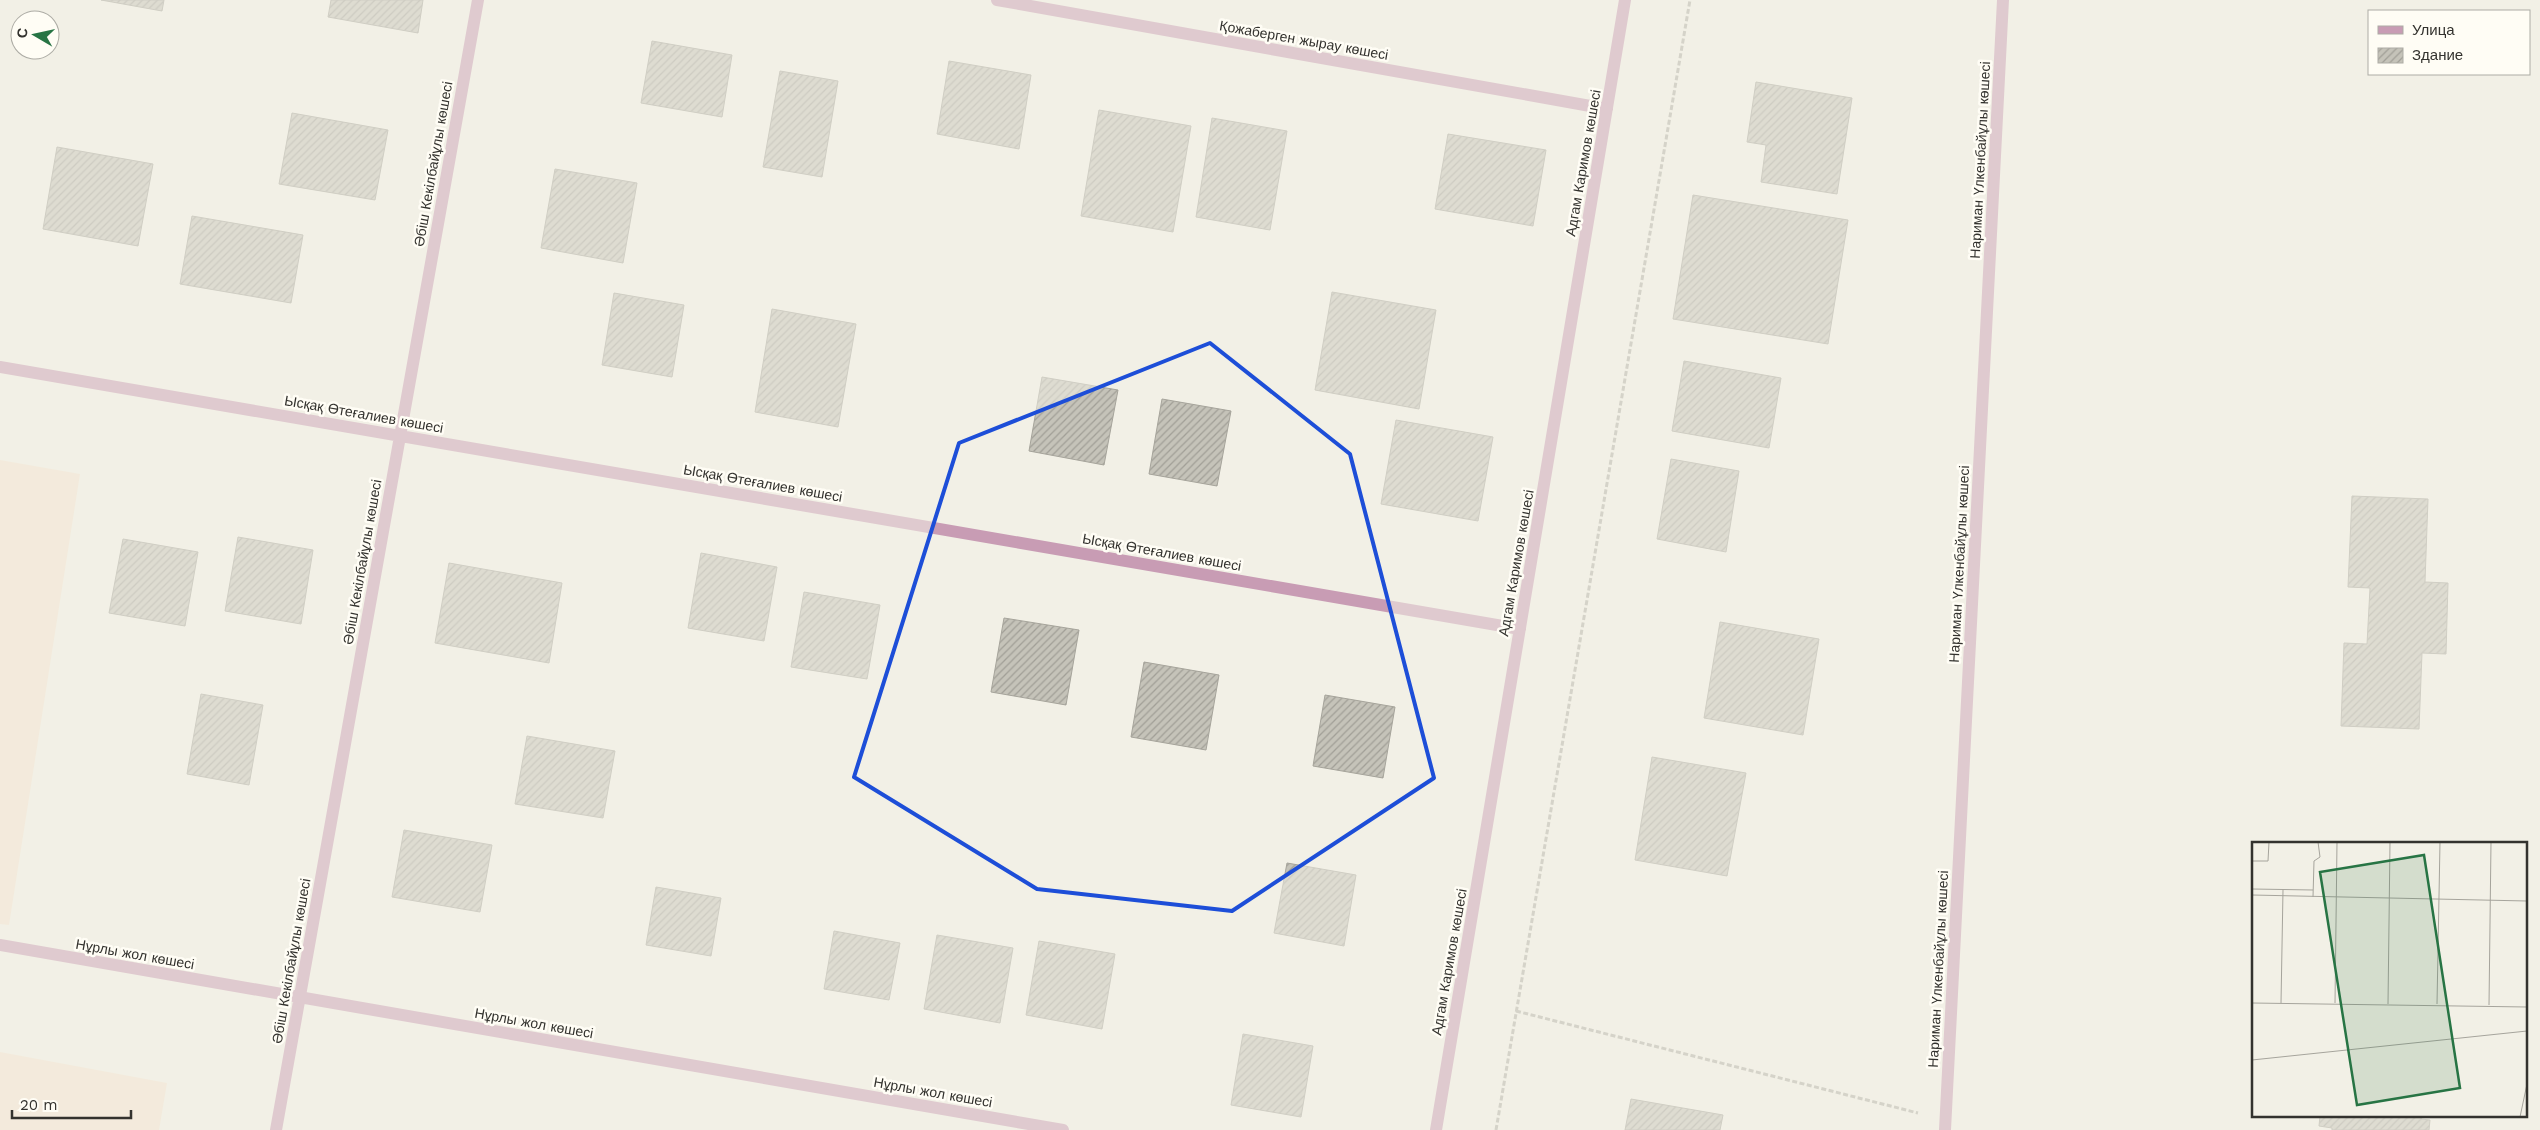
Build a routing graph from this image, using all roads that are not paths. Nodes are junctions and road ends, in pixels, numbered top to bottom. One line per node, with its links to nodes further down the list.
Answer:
1 (478, 0): 7 (street, Әбіш Кекілбайұлы көшесі)
2 (996, 0): 5 (street, Қожаберген жырау көшесі)
3 (1626, 0): 5 (street, Адгам Каримов көшесі)
4 (2003, 0): 11 (street, Нариман Үлкенбайұлы көшесі)
5 (1607, 109): 8 (street, Адгам Каримов көшесі)
6 (0, 367): 7 (street, Ысқақ Өтеғалиев көшесі)
7 (400, 436): 8 (street, Ысқақ Өтеғалиев көшесі); 10 (street, Әбіш Кекілбайұлы көшесі)
8 (1520, 628): 14 (street, Адгам Каримов көшесі)
9 (0, 945): 10 (street, Нұрлы жол көшесі)
10 (300, 997): 12 (street, Әбіш Кекілбайұлы көшесі); 13 (street, Нұрлы жол көшесі)
11 (1945, 1125)
12 (276, 1130)
13 (1063, 1130)
14 (1436, 1130)

